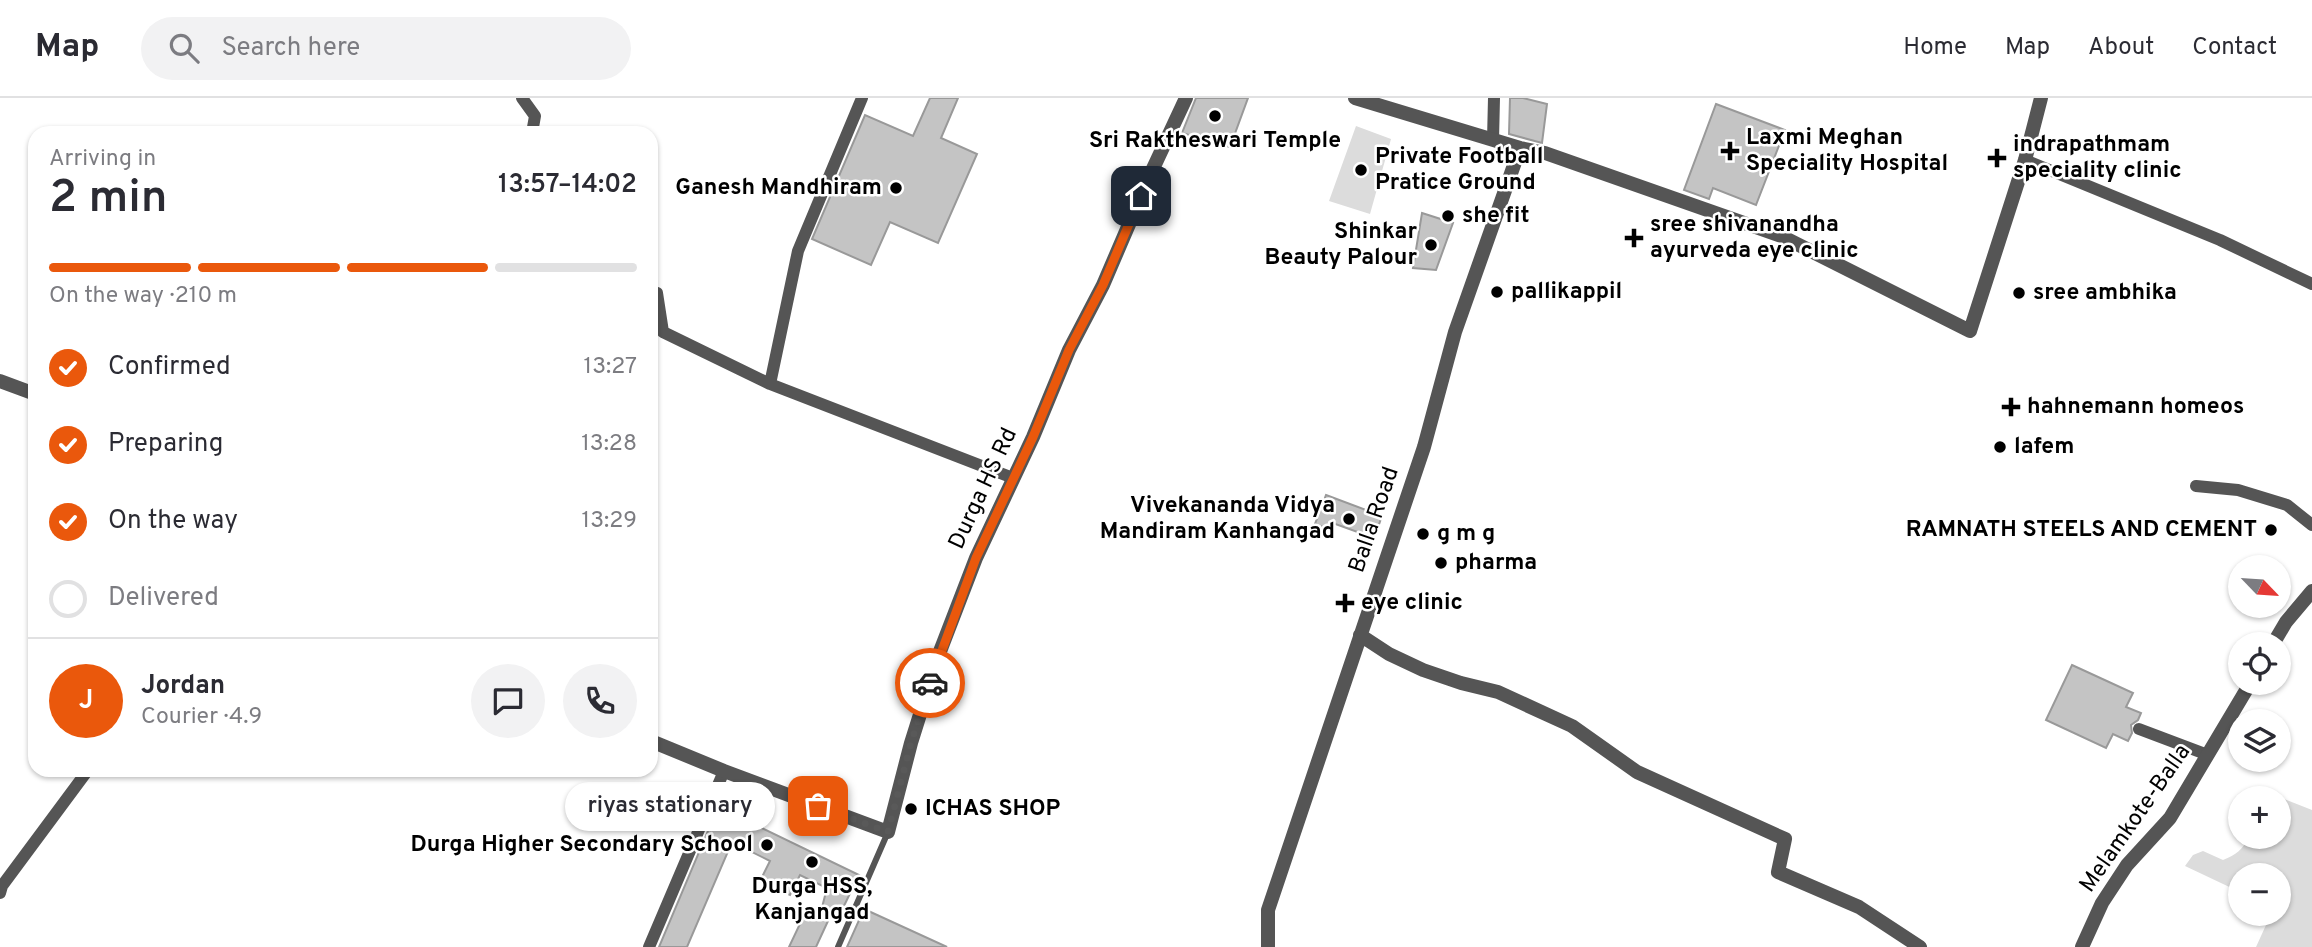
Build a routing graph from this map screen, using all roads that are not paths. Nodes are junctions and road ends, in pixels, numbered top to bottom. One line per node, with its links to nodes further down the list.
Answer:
1 (522, 98): 7 (street)
2 (862, 98): 14 (street)
3 (1186, 98): 16 (street, Durga HS Rd)
4 (1355, 98): 8 (street)
5 (1494, 98): 8 (street)
6 (2041, 98): 10 (street)
7 (533, 126)
8 (1493, 140): 9 (street)
9 (1520, 148): 10 (street); 21 (street, Balla Road)
10 (2025, 159): 11 (street)
11 (2312, 284)
12 (658, 300): 14 (street)
13 (0, 381): 15 (street)
14 (770, 384): 16 (street)
15 (28, 391)
16 (1013, 478): 28 (street, Durga HS Rd)
17 (2196, 486): 18 (street)
18 (2312, 525)
19 (2312, 591): 20 (street)
20 (2280, 632)
21 (1360, 635): 32 (street, Balla Road); 33 (street)
22 (2243, 695): 25 (street, Melamkote-Balla)
23 (2139, 729): 25 (street)
24 (658, 744): 26 (street)
25 (2208, 755): 34 (street, Melamkote-Balla)
26 (724, 771): 28 (street); 30 (street)
27 (83, 777): 29 (street)
28 (888, 832): 31 (lane)
29 (1, 888)
30 (649, 947)
31 (838, 947)
32 (1268, 947)
33 (1920, 947)
34 (2082, 947)

